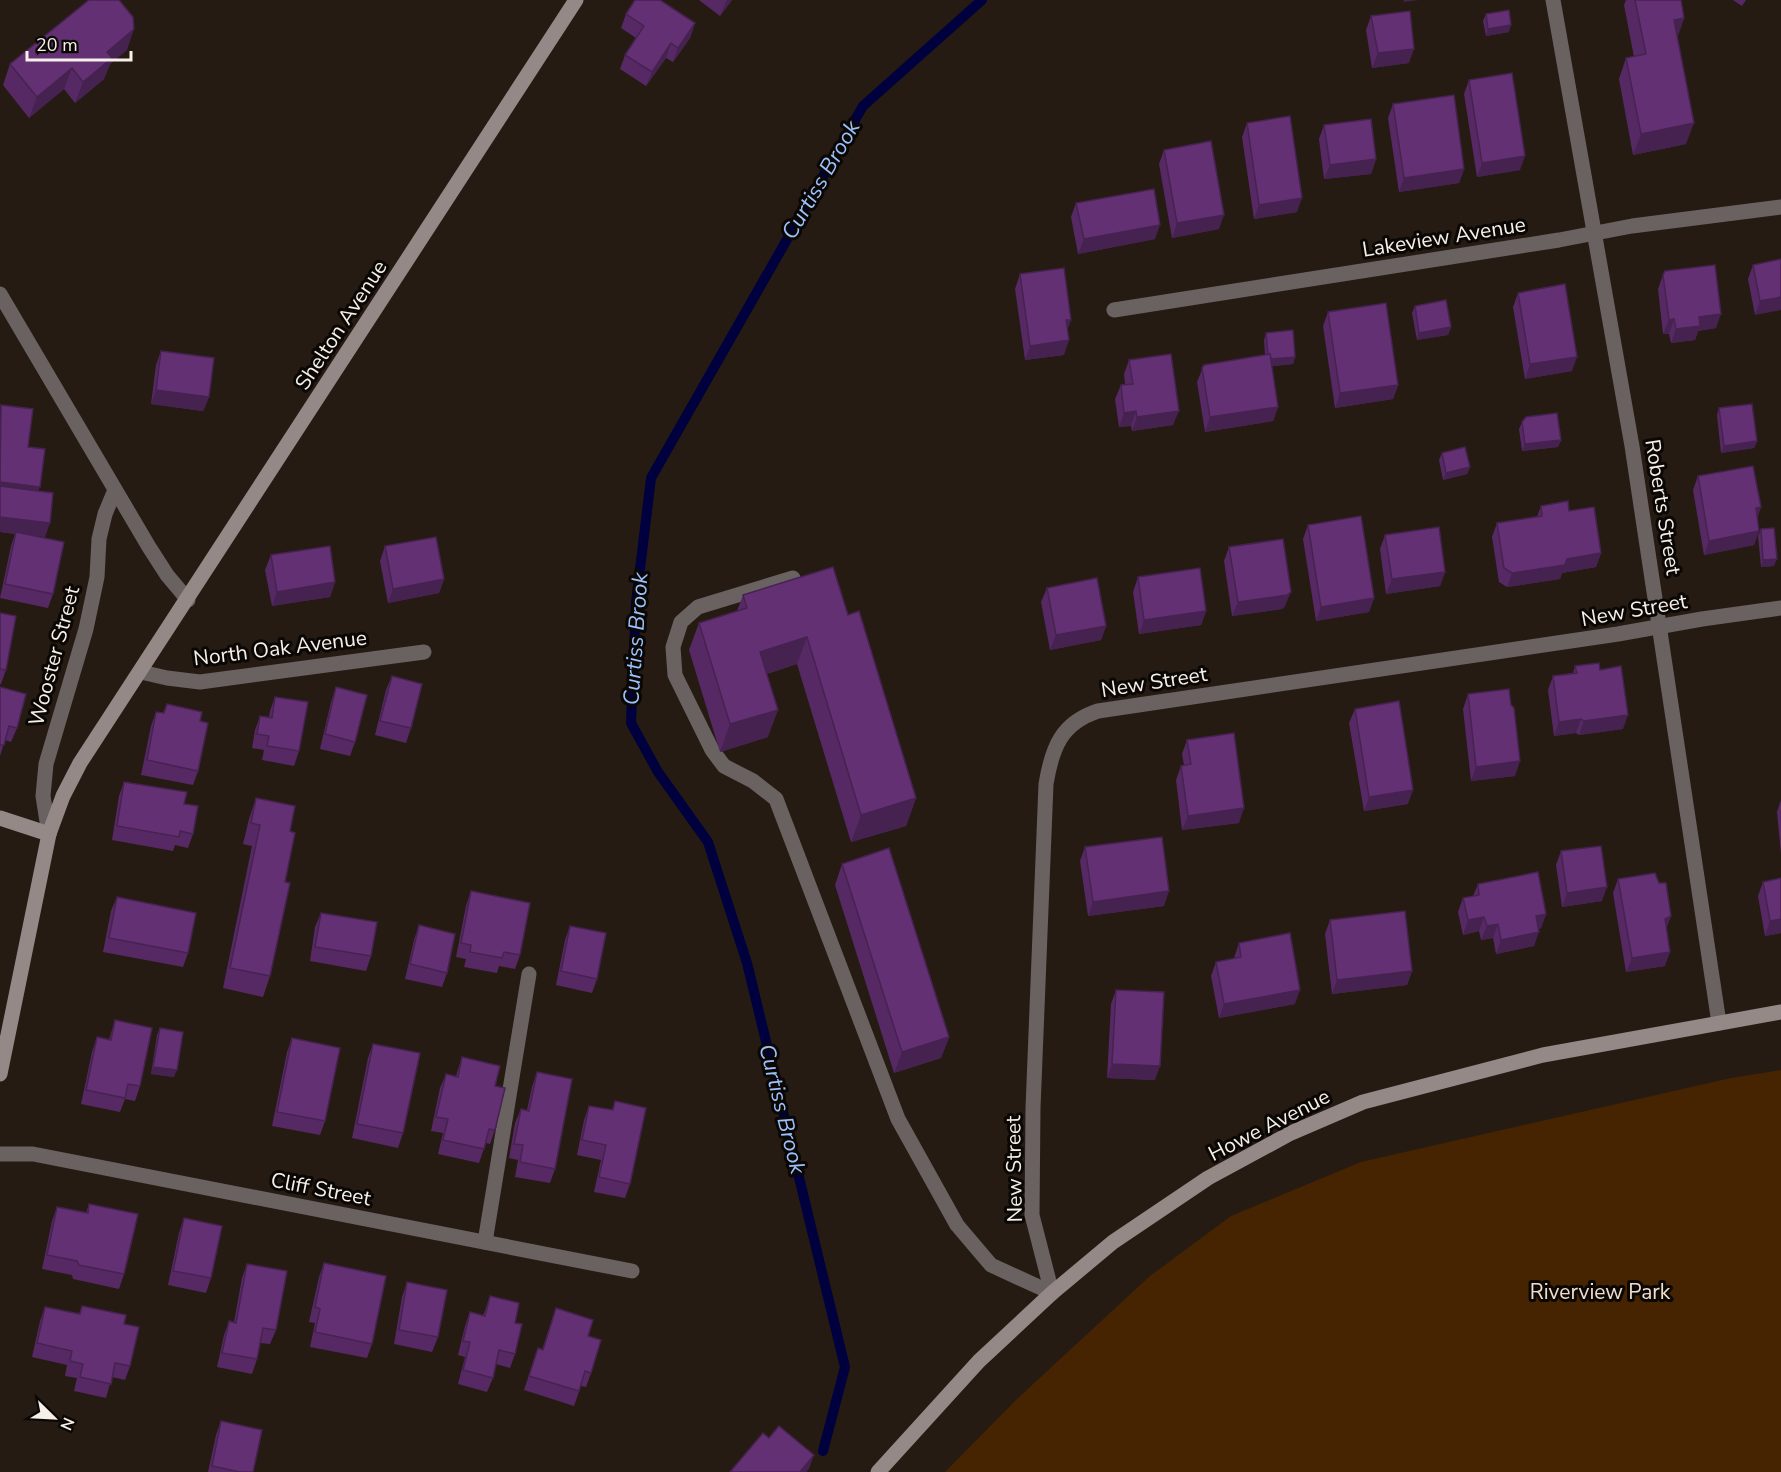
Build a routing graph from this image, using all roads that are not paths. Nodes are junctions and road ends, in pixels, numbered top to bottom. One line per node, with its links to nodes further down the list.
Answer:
1 (576, 0): 9 (main road, Shelton Avenue)
2 (1553, 0): 4 (street, Roberts Street)
3 (1781, 207): 4 (street, Lakeview Avenue)
4 (1594, 233): 6 (street, Lakeview Avenue); 11 (street, Roberts Street)
5 (0, 294): 7 (street)
6 (1114, 310)
7 (116, 490): 9 (street); 15 (street, Wooster Street)
8 (793, 578): 23 (street)
9 (188, 600): 13 (main road, Shelton Avenue)
10 (1781, 608): 11 (street, New Street)
11 (1661, 628): 18 (street, Roberts Street); 23 (street, New Street)
12 (424, 651): 13 (street, North Oak Avenue)
13 (141, 672): 15 (main road, Wooster Street)
14 (0, 818): 15 (main road)
15 (50, 834): 19 (main road, Wooster Street)
16 (529, 974): 21 (street)
17 (1781, 1012): 18 (main road, Howe Avenue)
18 (1719, 1023): 23 (main road, Howe Avenue)
19 (0, 1074)
20 (0, 1154): 21 (street, Cliff Street)
21 (485, 1242): 22 (street, Cliff Street)
22 (633, 1271)
23 (1052, 1293): 24 (main road, Howe Avenue)
24 (878, 1472)

